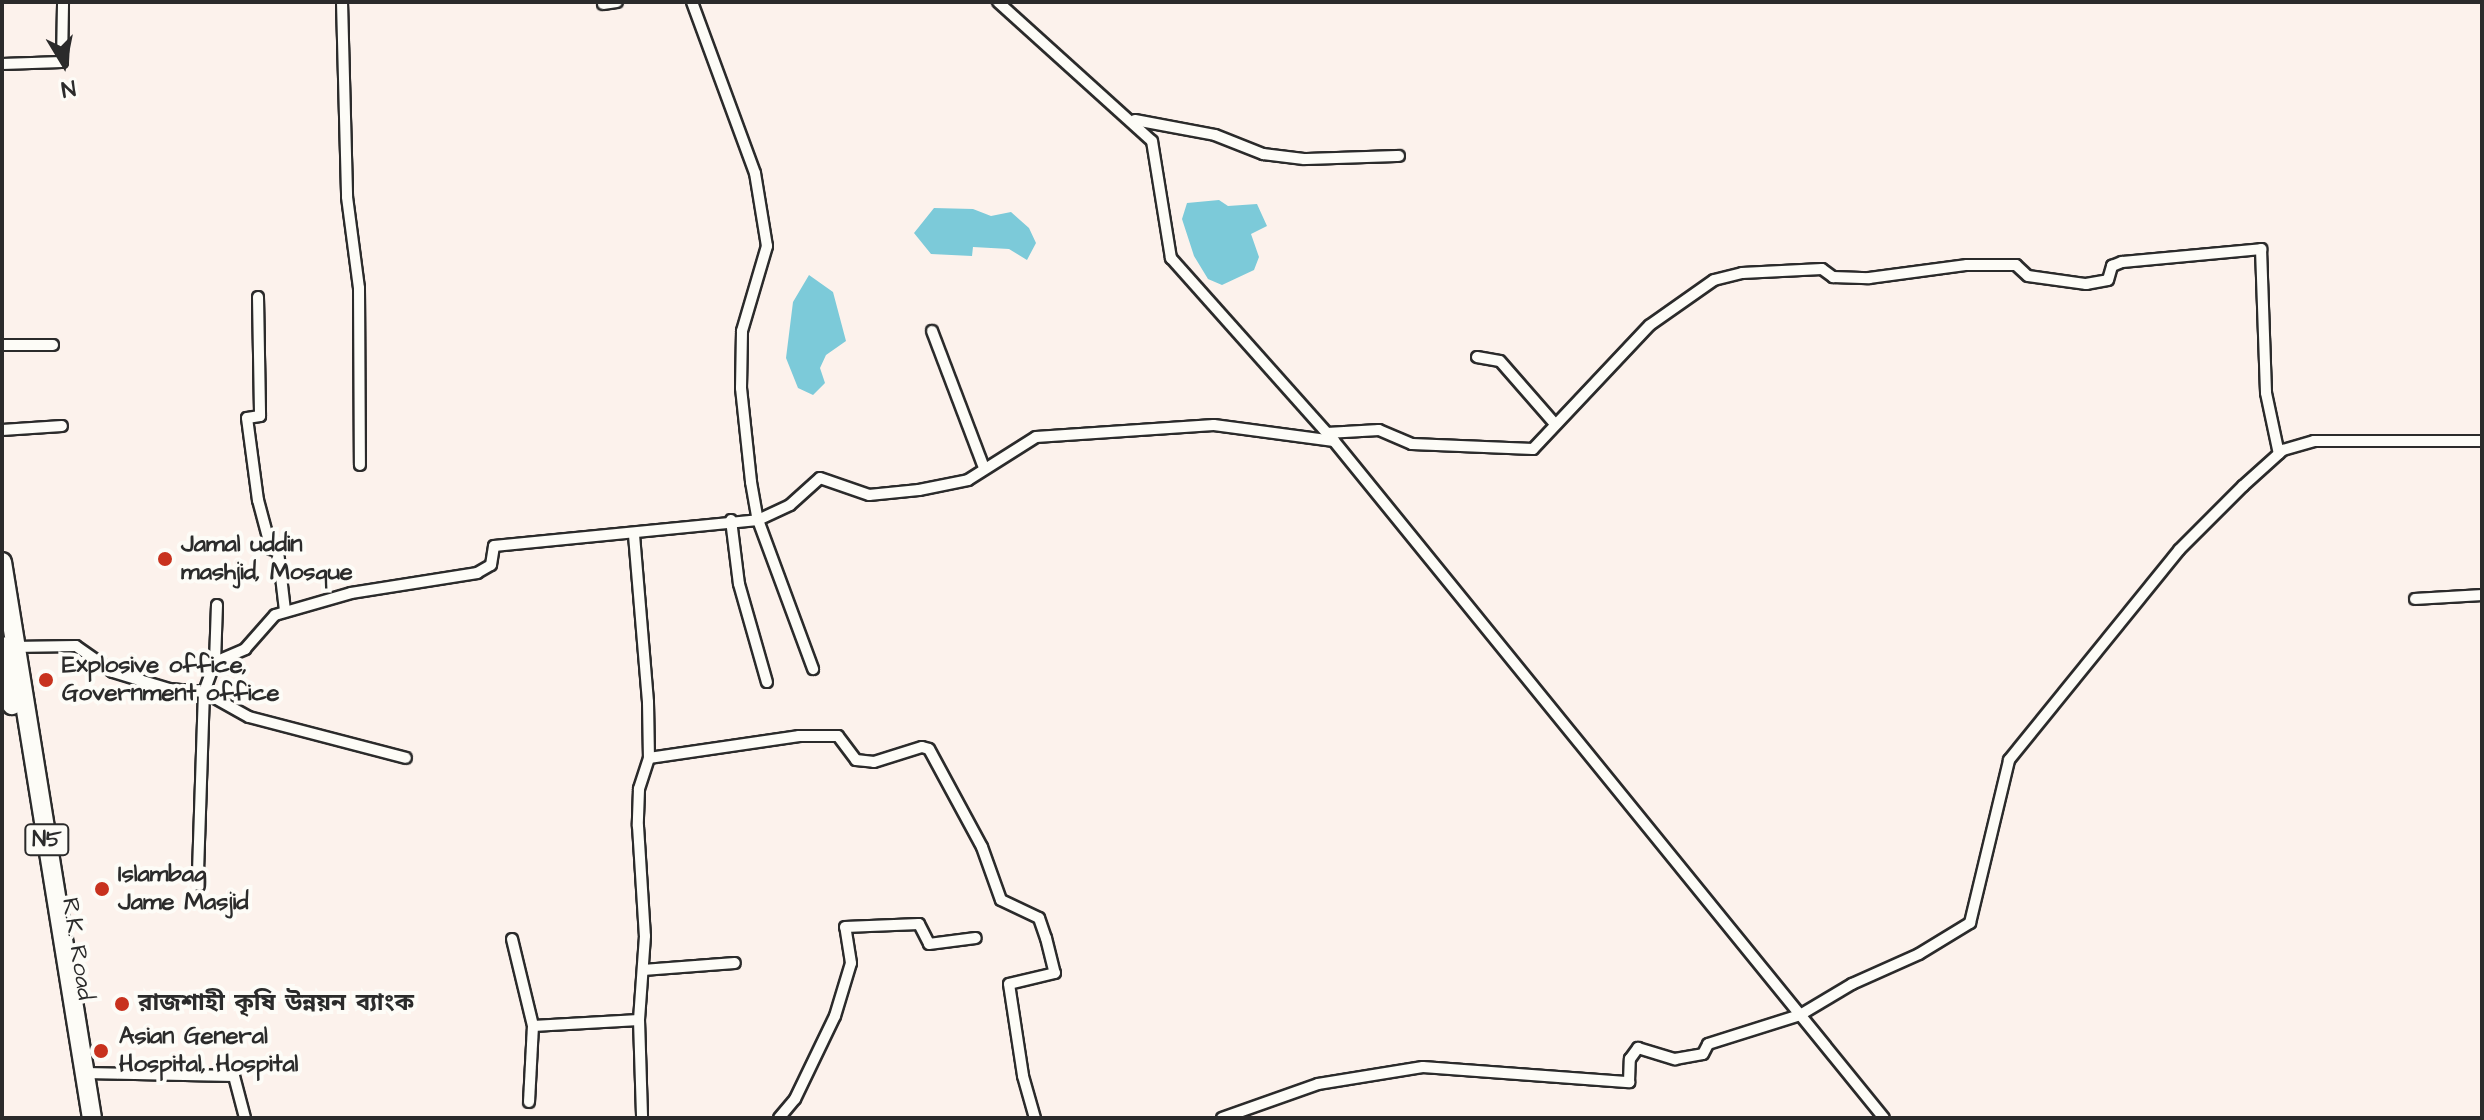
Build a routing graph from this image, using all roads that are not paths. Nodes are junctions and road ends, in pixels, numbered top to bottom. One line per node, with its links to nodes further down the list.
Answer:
1 (63, 2): 7 (street)
2 (342, 2): 21 (street)
3 (617, 2): 6 (street)
4 (692, 2): 24 (street)
5 (998, 2): 8 (street)
6 (603, 4)
7 (2, 64)
8 (1135, 120): 9 (street); 18 (street)
9 (1399, 156)
10 (258, 297): 30 (street)
11 (932, 331): 22 (street)
12 (2, 345): 13 (street)
13 (53, 345)
14 (1477, 357): 15 (street)
15 (1555, 424): 18 (street); 20 (street)
16 (62, 426): 17 (street)
17 (2, 430)
18 (1330, 437): 22 (street); 43 (street)
19 (2482, 441): 20 (street)
20 (2279, 454): 43 (street)
21 (360, 465)
22 (984, 468): 24 (street)
23 (731, 520): 24 (street); 25 (street); 34 (street)
24 (758, 520): 33 (street)
25 (634, 535): 30 (street); 37 (street)
26 (2, 562): 31 (highway, R.K. Road / N5)
27 (2482, 595): 28 (street)
28 (2415, 599)
29 (217, 605): 32 (street)
30 (285, 611): 32 (street)
31 (5, 648): 35 (street); 46 (highway, R.K. Road / N5); 48 (highway, R.K. Road / N5)
32 (215, 662): 35 (street)
33 (813, 669)
34 (767, 682)
35 (204, 692): 36 (street); 38 (street)
36 (406, 758)
37 (649, 758): 42 (street); 53 (street)
38 (198, 872)
39 (976, 938): 52 (street)
40 (512, 939): 45 (street)
41 (735, 963): 42 (street)
42 (643, 970): 44 (street)
43 (1800, 1015): 54 (street); 55 (street)
44 (639, 1020): 45 (street); 51 (street)
45 (533, 1026): 47 (street)
46 (85, 1073): 49 (highway, R.K. Road / N5); 50 (street)
47 (529, 1102)
48 (80, 1118)
49 (92, 1118)
50 (245, 1118)
51 (642, 1118)
52 (779, 1118)
53 (1035, 1118)
54 (1222, 1118)
55 (1884, 1118)

